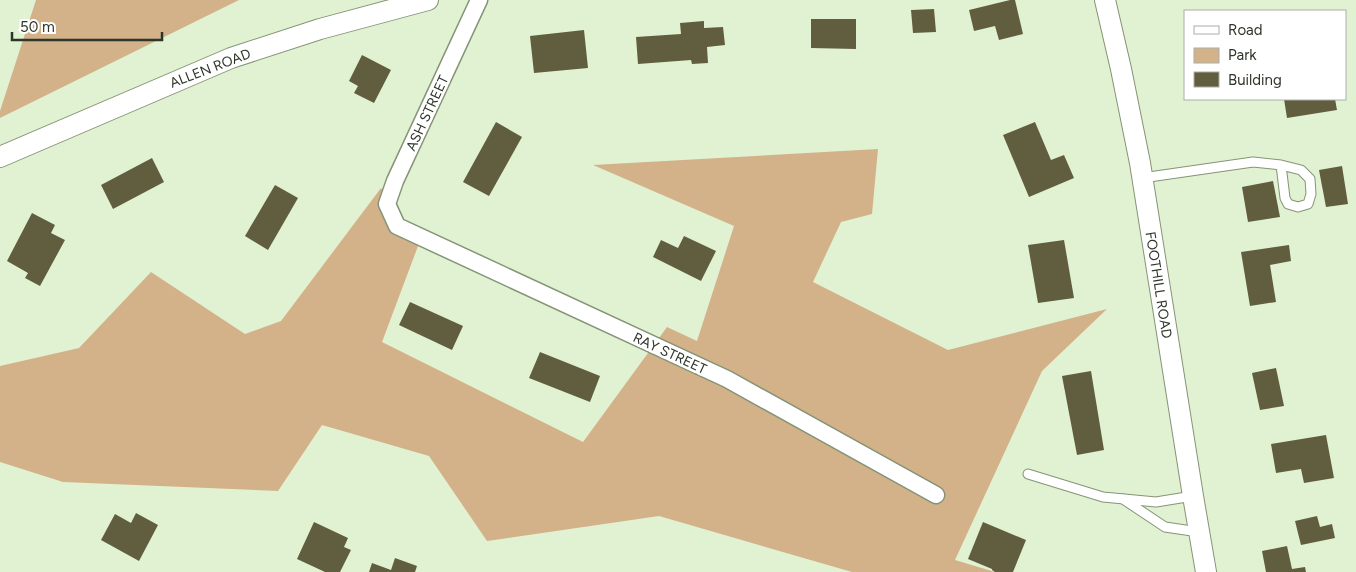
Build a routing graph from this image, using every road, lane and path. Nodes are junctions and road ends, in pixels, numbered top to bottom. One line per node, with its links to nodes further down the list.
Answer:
1 (428, 0): 4 (street, ALLEN ROAD)
2 (479, 0): 7 (street, ASH STREET)
3 (1105, 0): 6 (street, FOOTHILL ROAD)
4 (0, 157)
5 (1281, 165): 5 (lane); 6 (lane)
6 (1142, 178): 10 (street, FOOTHILL ROAD)
7 (397, 226): 9 (street, RAY STREET)
8 (1028, 474): 11 (lane)
9 (936, 495)
10 (1193, 496): 11 (lane); 12 (street, FOOTHILL ROAD)
11 (1122, 499): 12 (lane)
12 (1199, 532): 13 (street, FOOTHILL ROAD)
13 (1206, 572)

